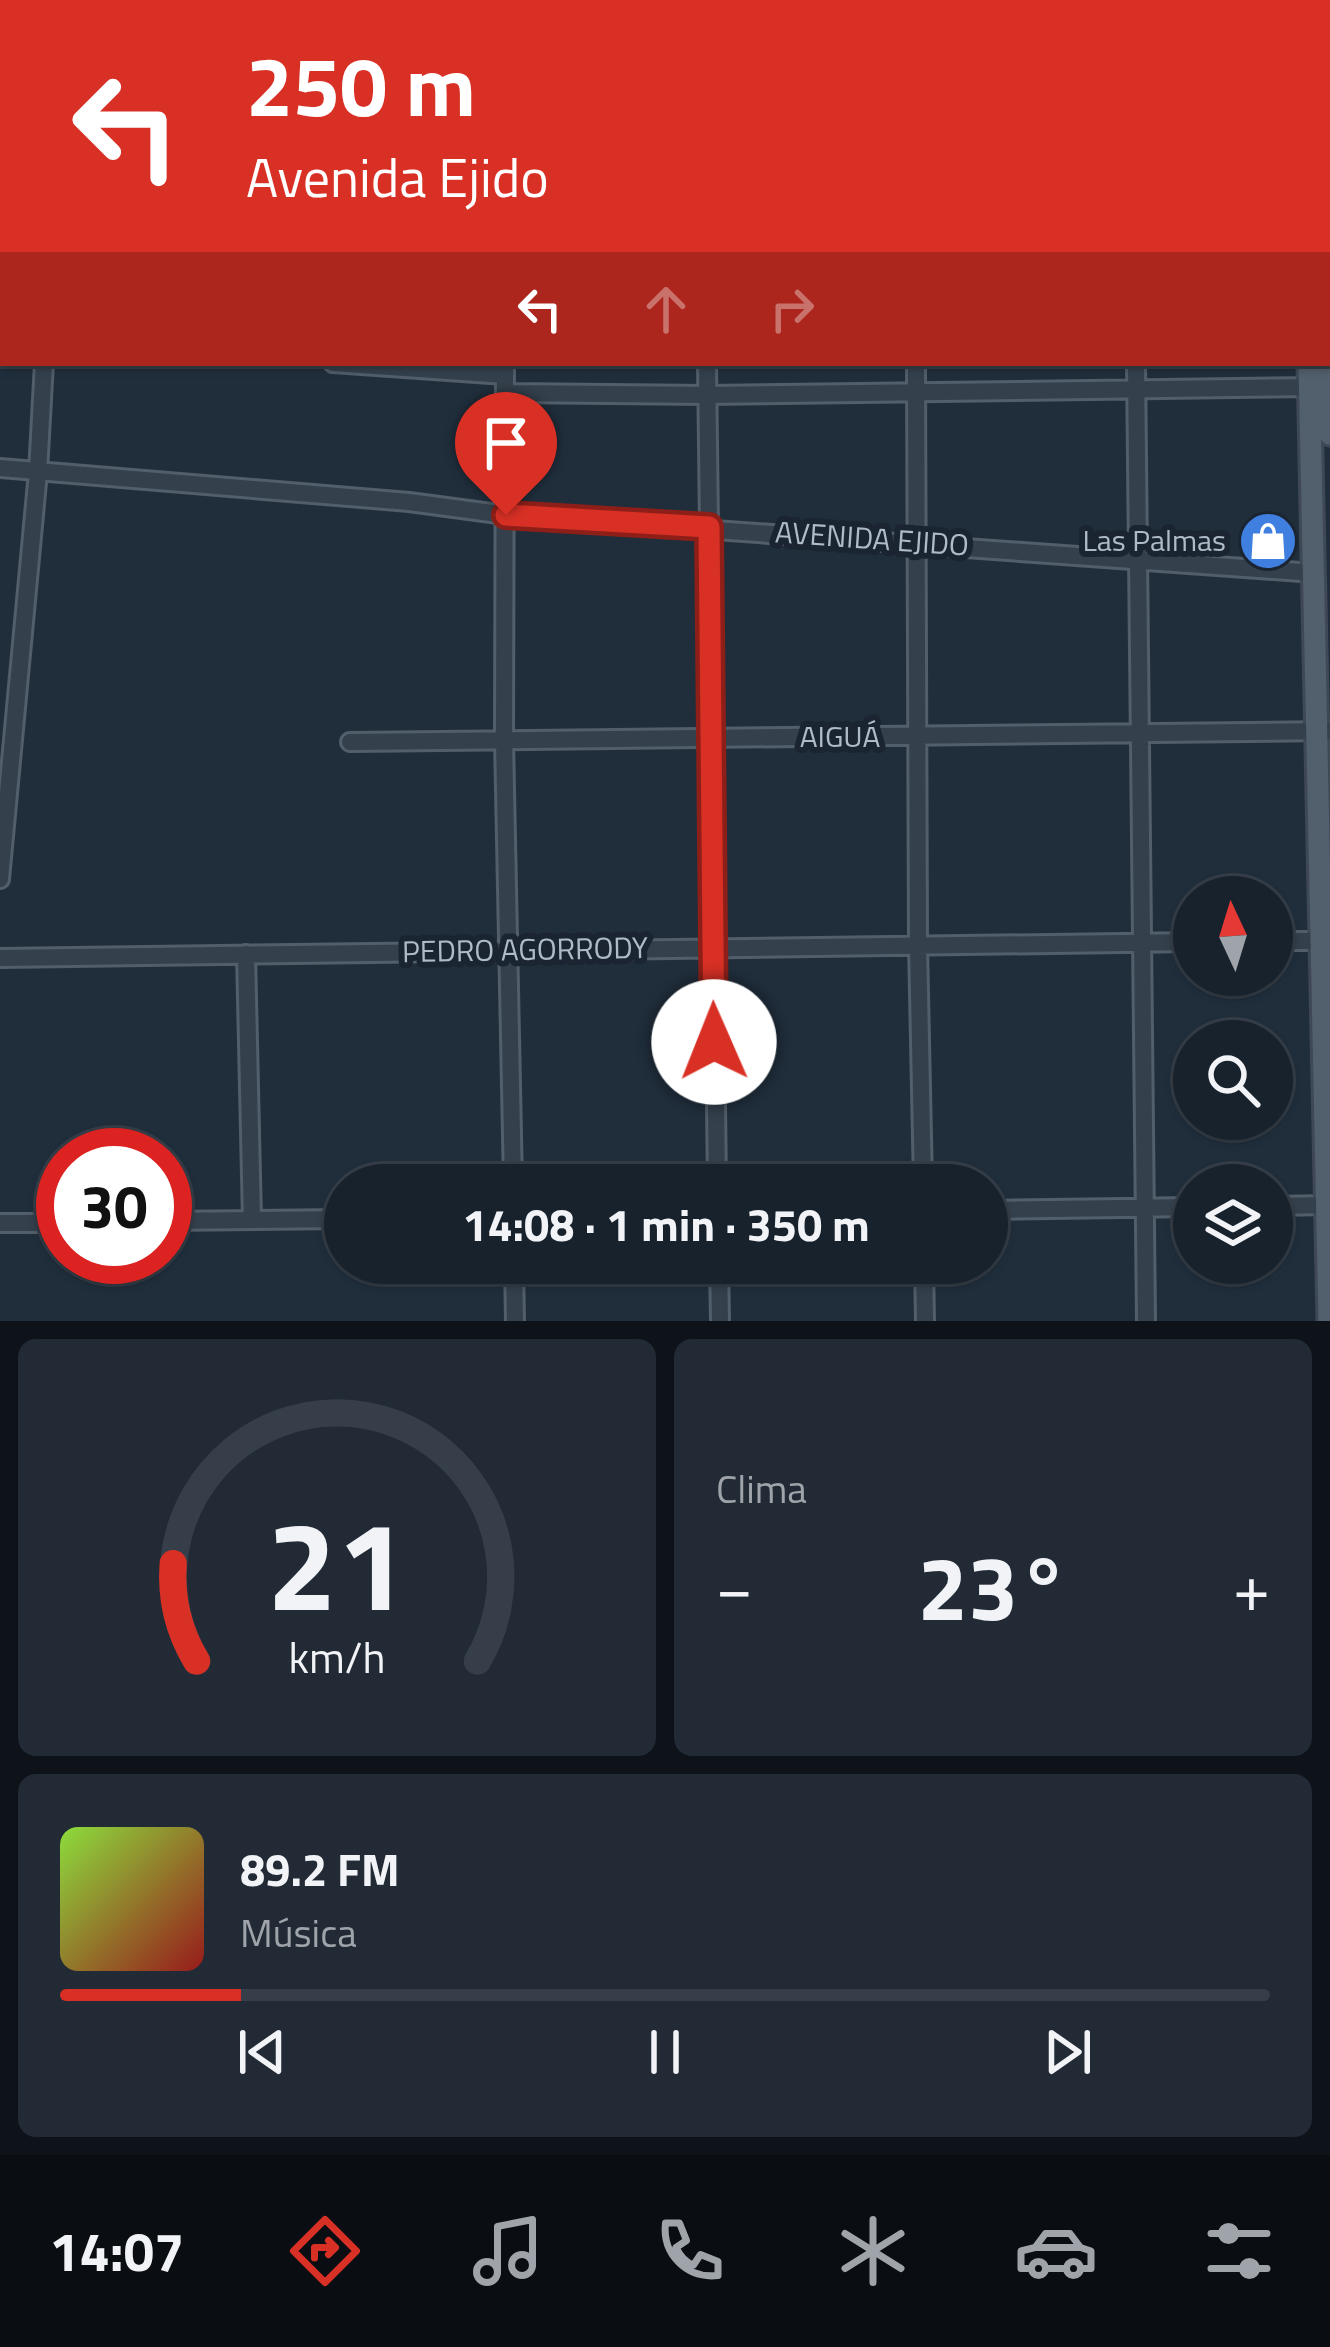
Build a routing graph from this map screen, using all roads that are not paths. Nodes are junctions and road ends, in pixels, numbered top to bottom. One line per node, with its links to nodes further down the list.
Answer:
1 (44, 366): 13 (street)
2 (370, 366): 6 (street)
3 (707, 366): 10 (street)
4 (916, 366): 9 (street)
5 (1136, 366): 8 (street)
6 (505, 377): 10 (street); 14 (street)
7 (1322, 387): 8 (street); 11 (main road); 18 (main road)
8 (1136, 388): 9 (street); 17 (street)
9 (917, 392): 10 (street); 16 (street)
10 (708, 394): 15 (street)
11 (1330, 434)
12 (0, 468): 13 (street, AVENIDA EJIDO)
13 (38, 472): 14 (street, AVENIDA EJIDO); 20 (street)
14 (506, 515): 15 (street, AVENIDA EJIDO); 25 (street)
15 (709, 527): 16 (street, AVENIDA EJIDO); 24 (street)
16 (918, 542): 17 (street, AVENIDA EJIDO); 23 (street)
17 (1140, 561): 18 (street, AVENIDA EJIDO); 22 (street)
18 (1320, 588): 21 (main road)
19 (0, 653): 20 (street)
20 (21, 654): 27 (street)
21 (1323, 731): 22 (street, AIGUÁ); 30 (main road)
22 (1141, 735): 23 (street, AIGUÁ); 31 (street)
23 (920, 736): 24 (street, AIGUÁ); 33 (street)
24 (712, 738): 25 (street, AIGUÁ); 34 (street)
25 (504, 740): 26 (street, AIGUÁ); 35 (street)
26 (350, 742)
27 (4, 788): 28 (street)
28 (0, 879)
29 (1293, 941): 30 (street)
30 (1325, 941): 41 (main road)
31 (1142, 942): 32 (street, PEDRO AGORRODY); 33 (street, PEDRO AGORRODY); 43 (street)
32 (1173, 942)
33 (918, 945): 34 (street, PEDRO AGORRODY); 40 (street)
34 (712, 946): 35 (street, PEDRO AGORRODY); 39 (street)
35 (506, 952): 36 (street, PEDRO AGORRODY); 38 (street)
36 (246, 954): 37 (street, PEDRO AGORRODY); 47 (street)
37 (0, 958)
38 (512, 1164)
39 (717, 1164)
40 (923, 1164)
41 (1328, 1205): 42 (street); 58 (main road)
42 (1293, 1206)
43 (1146, 1208): 44 (street); 45 (street); 57 (street)
44 (1173, 1208)
45 (1008, 1210)
46 (324, 1219): 47 (street)
47 (252, 1220): 48 (street)
48 (192, 1221)
49 (36, 1222): 50 (street)
50 (0, 1223)
51 (514, 1284): 54 (street)
52 (719, 1284): 55 (street)
53 (924, 1284): 56 (street)
54 (515, 1321)
55 (720, 1321)
56 (925, 1321)
57 (1146, 1321)
58 (1329, 1321)

